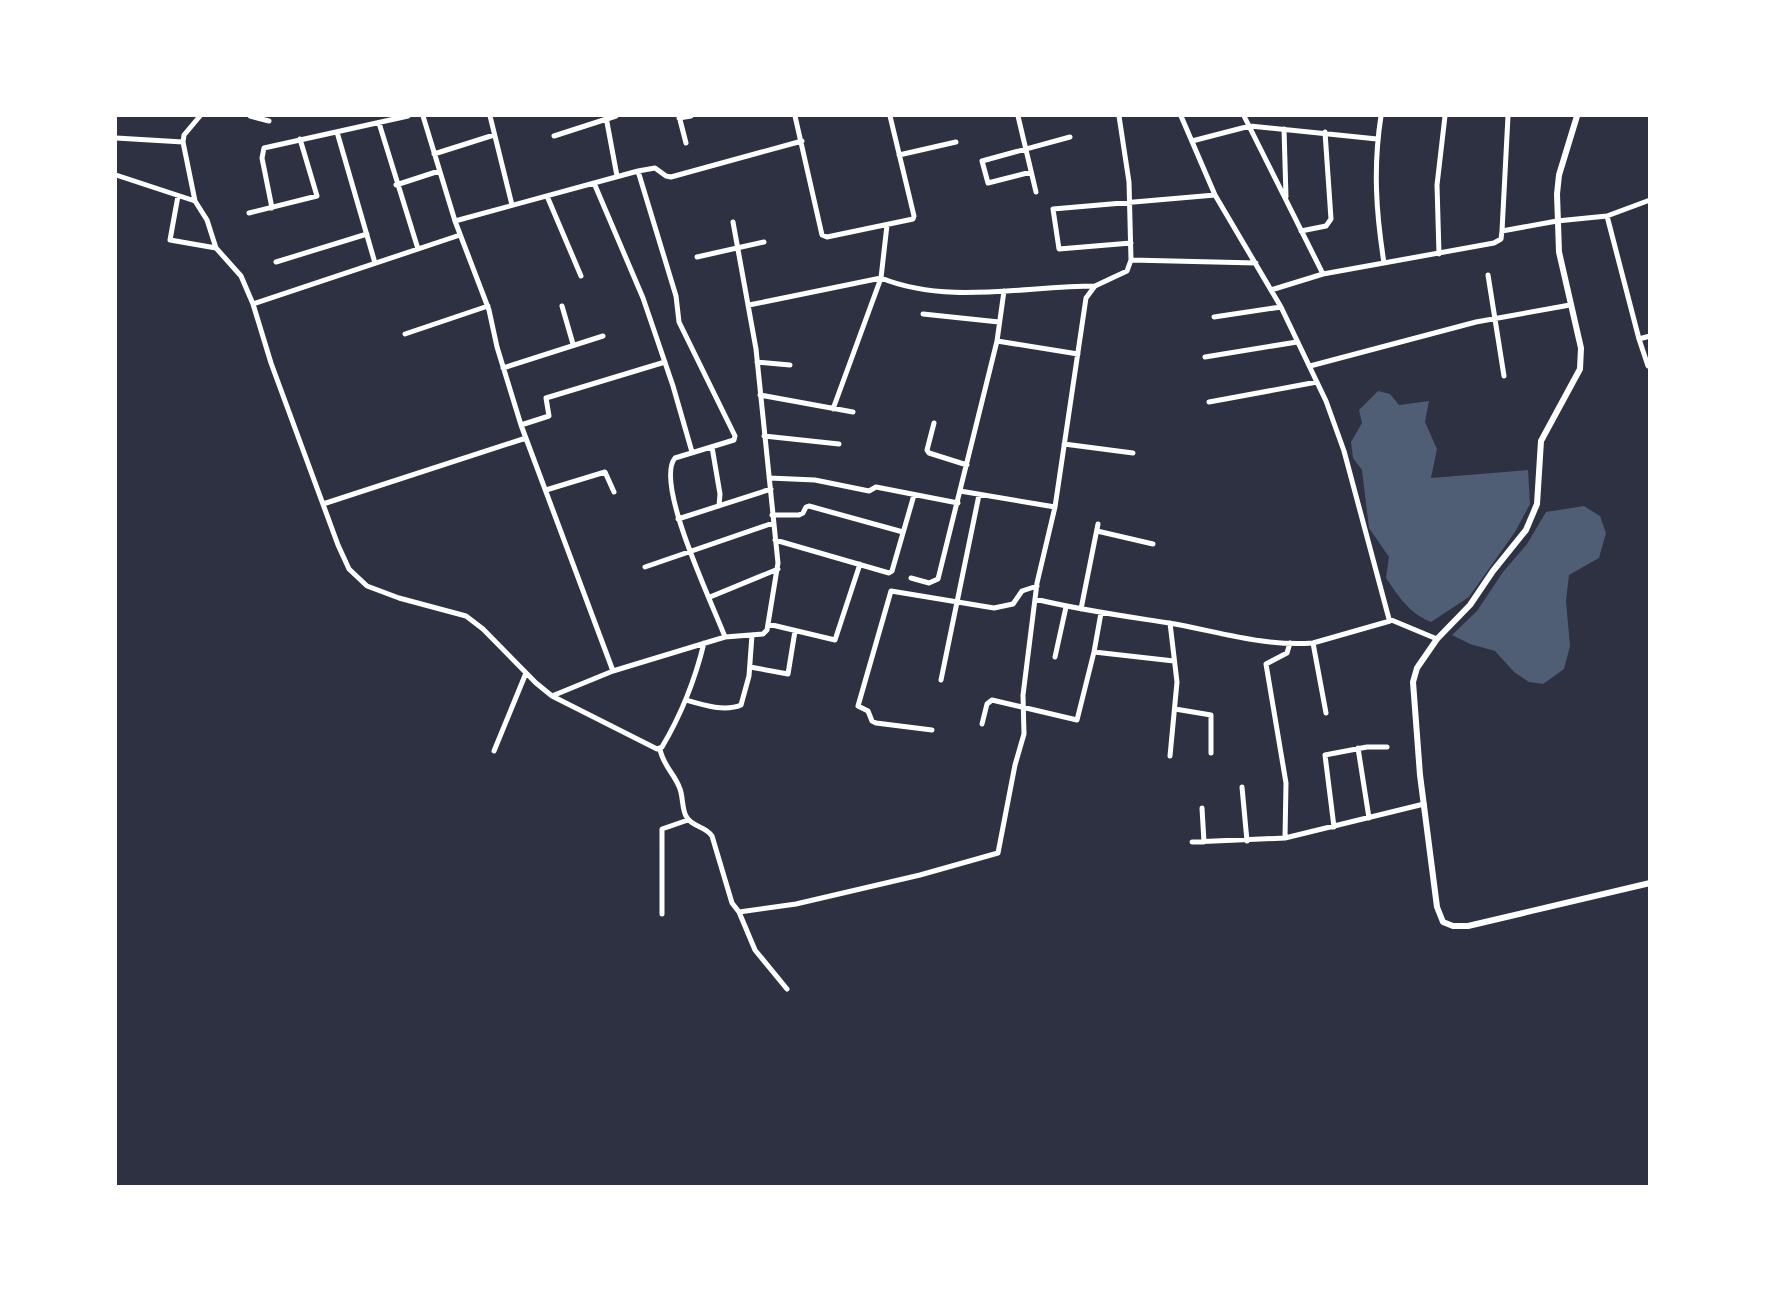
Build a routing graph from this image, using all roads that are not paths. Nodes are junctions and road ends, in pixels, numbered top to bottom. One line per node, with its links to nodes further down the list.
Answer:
1 (200, 116): 34 (street)
2 (250, 116): 20 (street)
3 (408, 116): 21 (street)
4 (423, 116): 38 (street)
5 (489, 116): 26 (street)
6 (616, 116): 18 (street)
7 (691, 116): 19 (street)
8 (795, 116): 32 (street)
9 (890, 116): 39 (street)
10 (1018, 116): 37 (street)
11 (1119, 116): 54 (street)
12 (1181, 116): 33 (street)
13 (1244, 116): 22 (street)
14 (1381, 116): 31 (street)
15 (1445, 116): 72 (street)
16 (1508, 116): 64 (street)
17 (1577, 116): 60 (street)
18 (606, 117): 27 (street); 44 (street)
19 (679, 117): 36 (street)
20 (269, 121)
21 (379, 123): 24 (street); 46 (street)
22 (1250, 126): 23 (street); 33 (street); 51 (street)
23 (1284, 129): 25 (street); 51 (street)
24 (337, 132): 30 (street); 65 (street)
25 (1325, 132): 31 (street); 63 (street)
26 (494, 135): 38 (street); 55 (street)
27 (554, 136)
28 (1070, 137): 37 (street)
29 (116, 138): 34 (street)
30 (300, 139): 56 (street); 56 (street)
31 (1377, 139): 78 (street)
32 (802, 141): 40 (street); 62 (street)
33 (1192, 141): 48 (street)
34 (183, 142): 53 (street)
35 (956, 142): 39 (street)
36 (686, 143)
37 (1026, 149): 42 (street); 42 (street)
38 (434, 154): 41 (street)
39 (899, 155): 62 (street)
40 (638, 171): 44 (street); 123 (street)
41 (439, 172): 46 (street); 59 (street)
42 (1031, 172): 47 (street)
43 (116, 175): 49 (street)
44 (617, 176): 45 (street)
45 (594, 183): 50 (street); 105 (street)
46 (396, 185): 71 (street)
47 (1036, 192)
48 (1215, 195): 54 (street); 76 (street)
49 (178, 196): 53 (street); 69 (street)
50 (547, 196): 55 (street); 81 (street)
51 (1286, 200): 63 (street)
52 (1650, 200): 58 (street)
53 (195, 201): 69 (street)
54 (1131, 202): 68 (street); 68 (street)
55 (512, 205): 59 (street)
56 (272, 208): 57 (street)
57 (249, 213)
58 (1607, 216): 60 (street); 99 (street)
59 (455, 221): 66 (street)
60 (1557, 221): 64 (street); 88 (street)
61 (733, 222): 70 (street)
62 (887, 225): 82 (street)
63 (1301, 231): 79 (street)
64 (1502, 231): 72 (street)
65 (367, 234): 75 (street); 77 (street)
66 (460, 235): 71 (street); 89 (street)
67 (764, 242): 70 (street)
68 (1131, 243): 74 (street)
69 (216, 248): 86 (street)
70 (738, 248): 73 (street); 87 (street)
71 (418, 249): 77 (street)
72 (1439, 254): 78 (street)
73 (697, 257)
74 (1131, 260): 76 (street); 83 (street)
75 (276, 262)
76 (1256, 262): 84 (street)
77 (375, 263): 86 (street)
78 (1384, 263): 79 (street)
79 (1323, 274): 84 (street)
80 (1488, 275): 94 (street)
81 (581, 276)
82 (881, 278): 85 (street); 87 (street); 115 (street)
83 (1095, 286): 85 (street); 103 (street)
84 (1271, 290): 91 (street)
85 (1004, 291): 95 (street)
86 (253, 304): 135 (street)
87 (749, 305): 106 (street)
88 (1570, 305): 94 (street); 161 (street)
89 (488, 306): 96 (street); 109 (street)
90 (562, 306): 102 (street)
91 (1281, 307): 93 (street); 101 (street)
92 (923, 314): 95 (street)
93 (1214, 317)
94 (1496, 318): 108 (street); 111 (street)
95 (999, 322): 100 (street)
96 (405, 334)
97 (603, 336): 102 (street)
98 (1650, 336): 99 (street)
99 (1639, 339): 110 (street)
100 (997, 341): 103 (street); 126 (street)
101 (1297, 342): 104 (street); 108 (street)
102 (573, 344): 109 (street)
103 (1077, 354): 122 (street)
104 (1205, 357)
105 (665, 362): 118 (street); 124 (street)
106 (757, 362): 107 (street); 113 (street)
107 (790, 365)
108 (1310, 366): 112 (street)
109 (503, 368): 118 (street)
110 (1649, 369)
111 (1504, 376)
112 (1317, 382): 114 (street); 156 (street)
113 (760, 395): 115 (street); 119 (street)
114 (1209, 402)
115 (833, 408): 116 (street)
116 (853, 412)
117 (934, 422): 126 (street)
118 (521, 425): 120 (street)
119 (764, 436): 121 (street); 127 (street)
120 (526, 438): 129 (street); 135 (street)
121 (839, 444)
122 (1064, 444): 125 (street); 137 (street)
123 (712, 447): 124 (street); 136 (street)
124 (692, 452): 139 (street)
125 (1133, 453)
126 (967, 465): 130 (street)
127 (769, 478): 128 (street); 132 (street)
128 (771, 489): 136 (street); 138 (street)
129 (546, 490): 131 (street); 170 (street)
130 (960, 491): 133 (street); 134 (street)
131 (614, 492)
132 (914, 495): 134 (street); 141 (street)
133 (979, 495): 137 (street); 152 (street)
134 (958, 503): 148 (street)
135 (323, 504): 171 (street)
136 (719, 506): 139 (street)
137 (1055, 507): 149 (street)
138 (772, 515): 140 (street); 141 (street)
139 (678, 519): 144 (street)
140 (773, 523): 142 (street); 144 (street)
141 (903, 532): 145 (street)
142 (775, 540): 145 (street); 147 (street)
143 (1153, 544): 154 (street)
144 (692, 552): 146 (street); 150 (street)
145 (860, 564): 159 (street)
146 (645, 567)
147 (778, 569): 150 (street); 158 (street)
148 (911, 578)
149 (1037, 586): 151 (street); 152 (street)
150 (710, 597): 162 (street)
151 (1035, 599): 153 (street); 175 (street)
152 (956, 601): 172 (street); 179 (street)
153 (1066, 607): 154 (street); 167 (street)
154 (1081, 609): 155 (street)
155 (1101, 613): 157 (street); 166 (street)
156 (1390, 621): 161 (street); 165 (street)
157 (1170, 623): 164 (street); 168 (street)
158 (768, 625): 159 (street); 160 (street)
159 (795, 631): 169 (street)
160 (752, 635): 162 (street); 169 (street)
161 (1439, 636): 187 (street)
162 (725, 637): 163 (street)
163 (705, 643): 170 (street); 174 (street)
164 (1290, 643): 165 (street); 192 (street)
165 (1313, 643): 177 (street)
166 (1094, 652): 168 (street); 175 (street)
167 (1055, 657)
168 (1174, 661): 176 (street)
169 (750, 667): 174 (street)
170 (613, 671): 173 (street)
171 (526, 673): 173 (street); 183 (street)
172 (941, 680)
173 (552, 696): 182 (street)
174 (686, 700): 182 (street)
175 (1024, 706): 178 (street); 197 (street)
176 (1175, 709): 184 (street); 185 (street)
177 (1326, 713)
178 (982, 724)
179 (932, 730)
180 (1387, 747): 181 (street)
181 (1358, 748): 189 (street); 191 (street)
182 (660, 749): 190 (street)
183 (494, 751)
184 (1211, 753)
185 (1171, 756)
186 (1242, 787): 193 (street)
187 (1424, 804): 189 (street); 196 (street)
188 (1202, 808): 195 (street)
189 (1369, 818): 191 (street)
190 (688, 820): 197 (street); 198 (street)
191 (1334, 827): 192 (street)
192 (1285, 838): 193 (street)
193 (1247, 841): 195 (street)
194 (1192, 842): 195 (street)
195 (1204, 842)
196 (1650, 883)
197 (739, 912): 199 (street)
198 (662, 914)
199 (787, 989)

